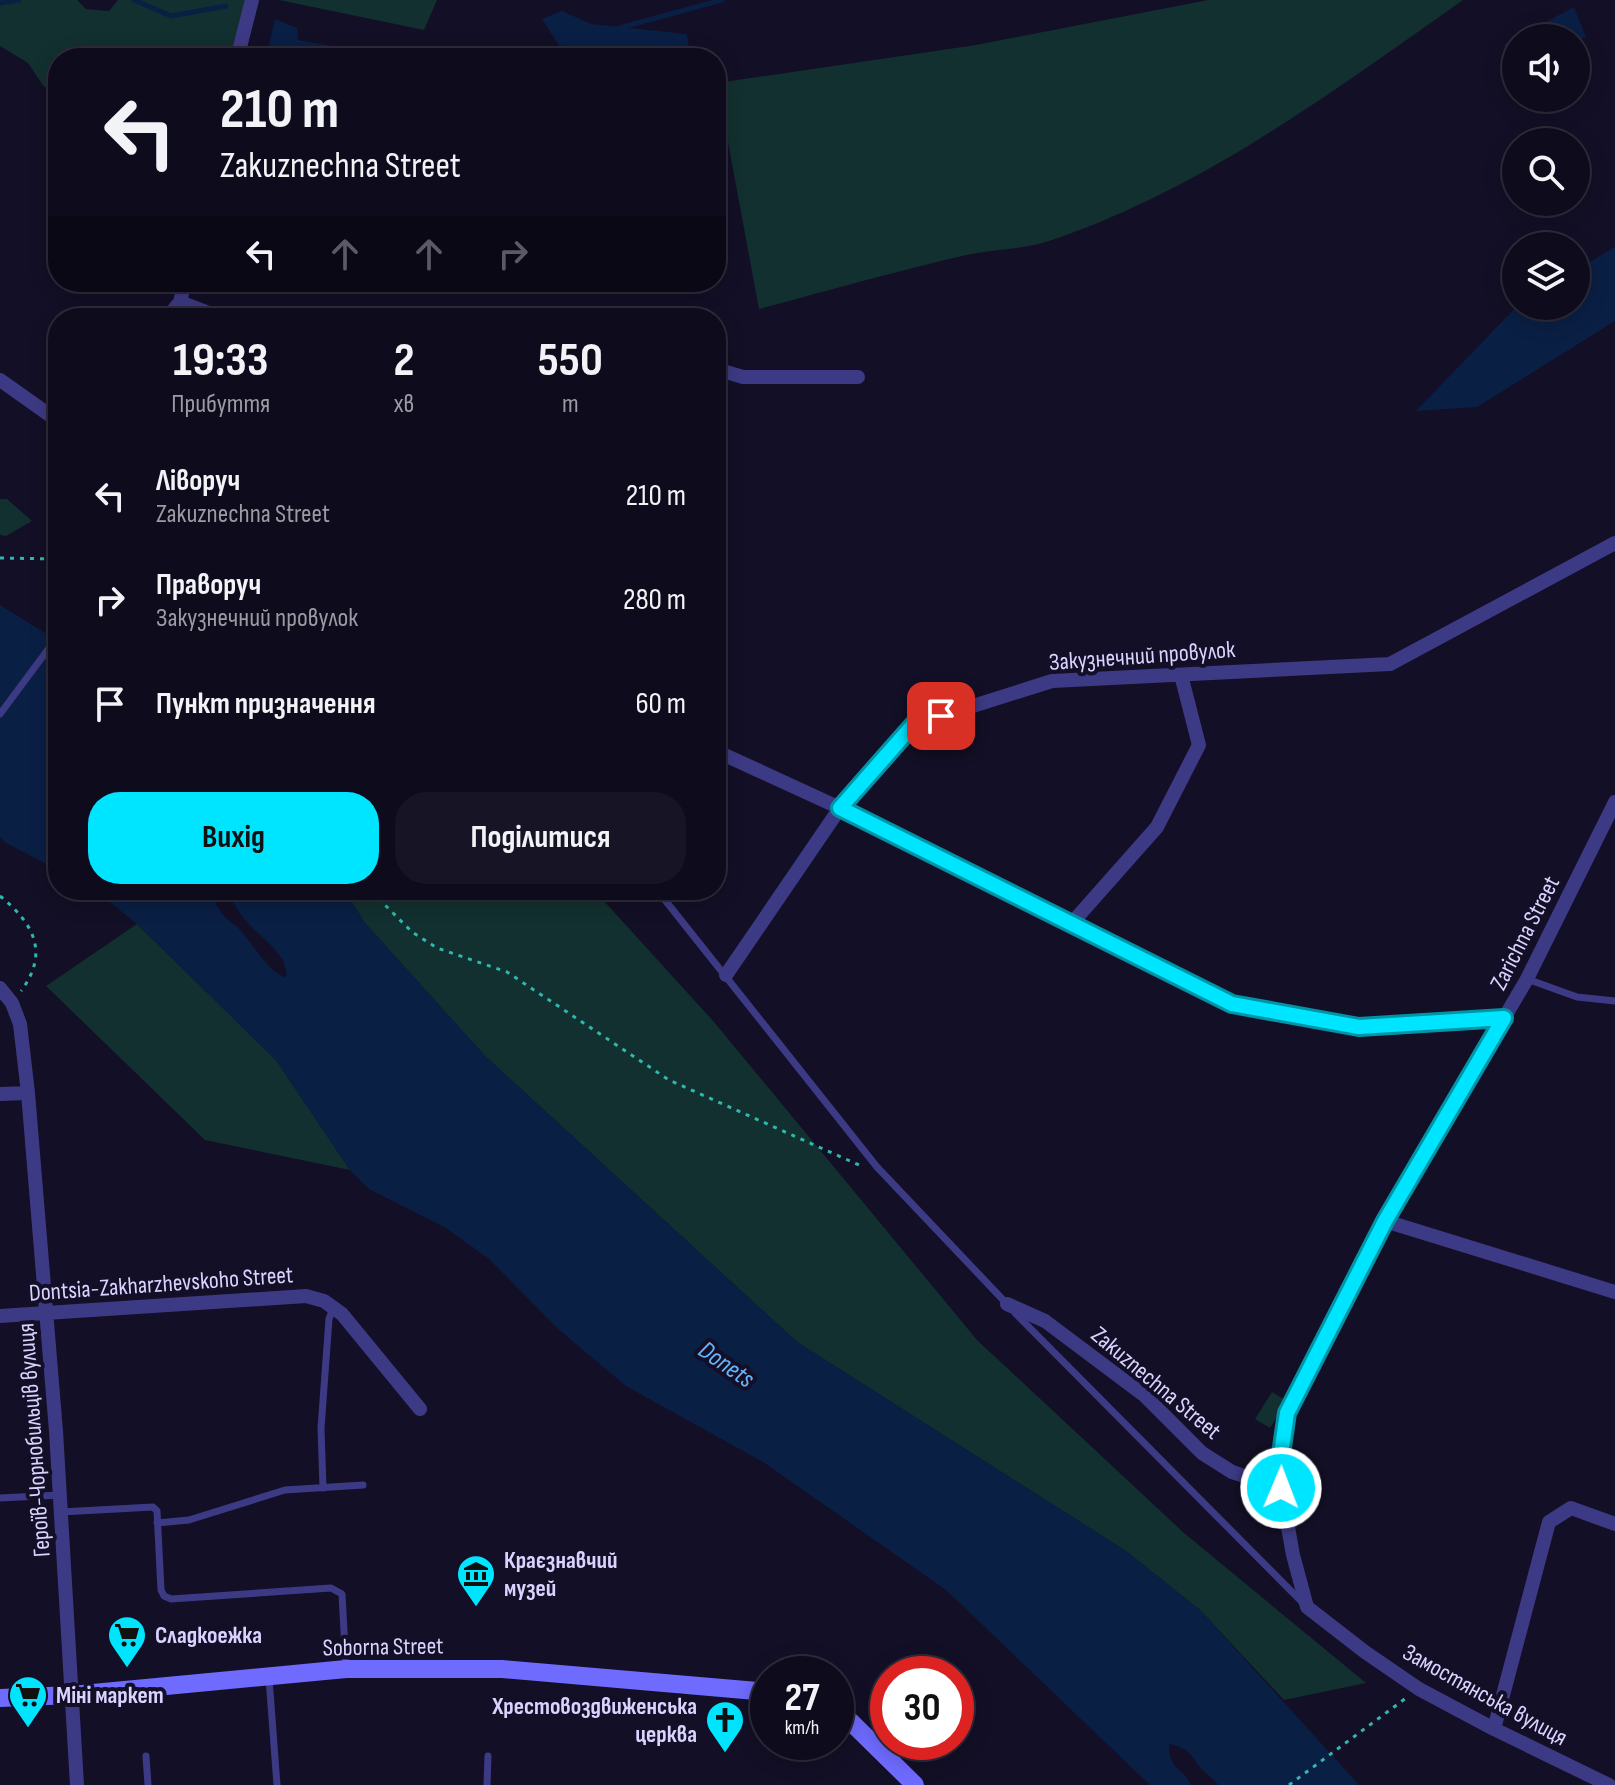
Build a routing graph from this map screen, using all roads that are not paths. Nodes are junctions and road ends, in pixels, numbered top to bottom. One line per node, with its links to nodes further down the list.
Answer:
1 (252, 0): 2 (street)
2 (240, 48)
3 (182, 292): 4 (street)
4 (180, 302): 5 (street); 6 (street)
5 (175, 308)
6 (196, 308)
7 (726, 372): 8 (street)
8 (858, 377)
9 (0, 380): 10 (street)
10 (48, 414)
11 (1615, 543): 13 (street, Закузнечний провулок)
12 (48, 650): 14 (lane)
13 (1181, 675): 17 (street, Закузнечний провулок); 19 (street)
14 (0, 714)
15 (726, 756): 17 (street)
16 (1615, 802): 21 (street, Zarichna Street)
17 (840, 808): 19 (street); 20 (street, Закузнечний провулок)
18 (665, 900): 20 (lane)
19 (1072, 923): 24 (street)
20 (726, 975): 29 (lane)
21 (1527, 979): 23 (lane); 24 (street, Zarichna Street)
22 (0, 988): 25 (street, Героїв-Чорнобильців вулиця)
23 (1615, 1001)
24 (1504, 1018): 27 (street, Zarichna Street)
25 (28, 1093): 26 (street); 31 (street, Героїв-Чорнобильців вулиця)
26 (0, 1094)
27 (1385, 1221): 28 (street); 36 (street, Zarichna Street)
28 (1615, 1292)
29 (1007, 1304): 36 (street, Zakuznechna Street); 42 (lane)
30 (333, 1308): 31 (street, Dontsia-Zakharzhevskoho Street); 33 (street, Dontsia-Zakharzhevskoho Street); 35 (lane)
31 (47, 1313): 32 (street, Dontsia-Zakharzhevskoho Street); 37 (street, Героїв-Чорнобильців вулиця)
32 (0, 1316)
33 (420, 1409)
34 (363, 1485): 35 (lane)
35 (323, 1488): 40 (lane)
36 (1281, 1488): 42 (street, Zarichna Street)
37 (60, 1495): 38 (lane); 39 (street, Героїв-Чорнобильців вулиця)
38 (0, 1498)
39 (61, 1512): 40 (lane); 46 (street, Героїв-Чорнобильців вулиця)
40 (157, 1523): 43 (lane)
41 (1615, 1524): 49 (street)
42 (1307, 1607): 49 (street, Замостянська вулиця)
43 (346, 1669): 44 (street, Soborna Street); 45 (street, Soborna Street)
44 (269, 1676): 46 (street, Soborna Street); 54 (lane)
45 (750, 1690)
46 (72, 1695): 47 (street, Soborna Street); 52 (street, Героїв-Чорнобильців вулиця)
47 (0, 1698)
48 (854, 1727): 56 (street)
49 (1494, 1729): 57 (street, Замостянська вулиця)
50 (146, 1756): 53 (lane)
51 (488, 1756): 55 (lane)
52 (77, 1785)
53 (148, 1785)
54 (277, 1785)
55 (487, 1785)
56 (915, 1785)
57 (1609, 1785)

